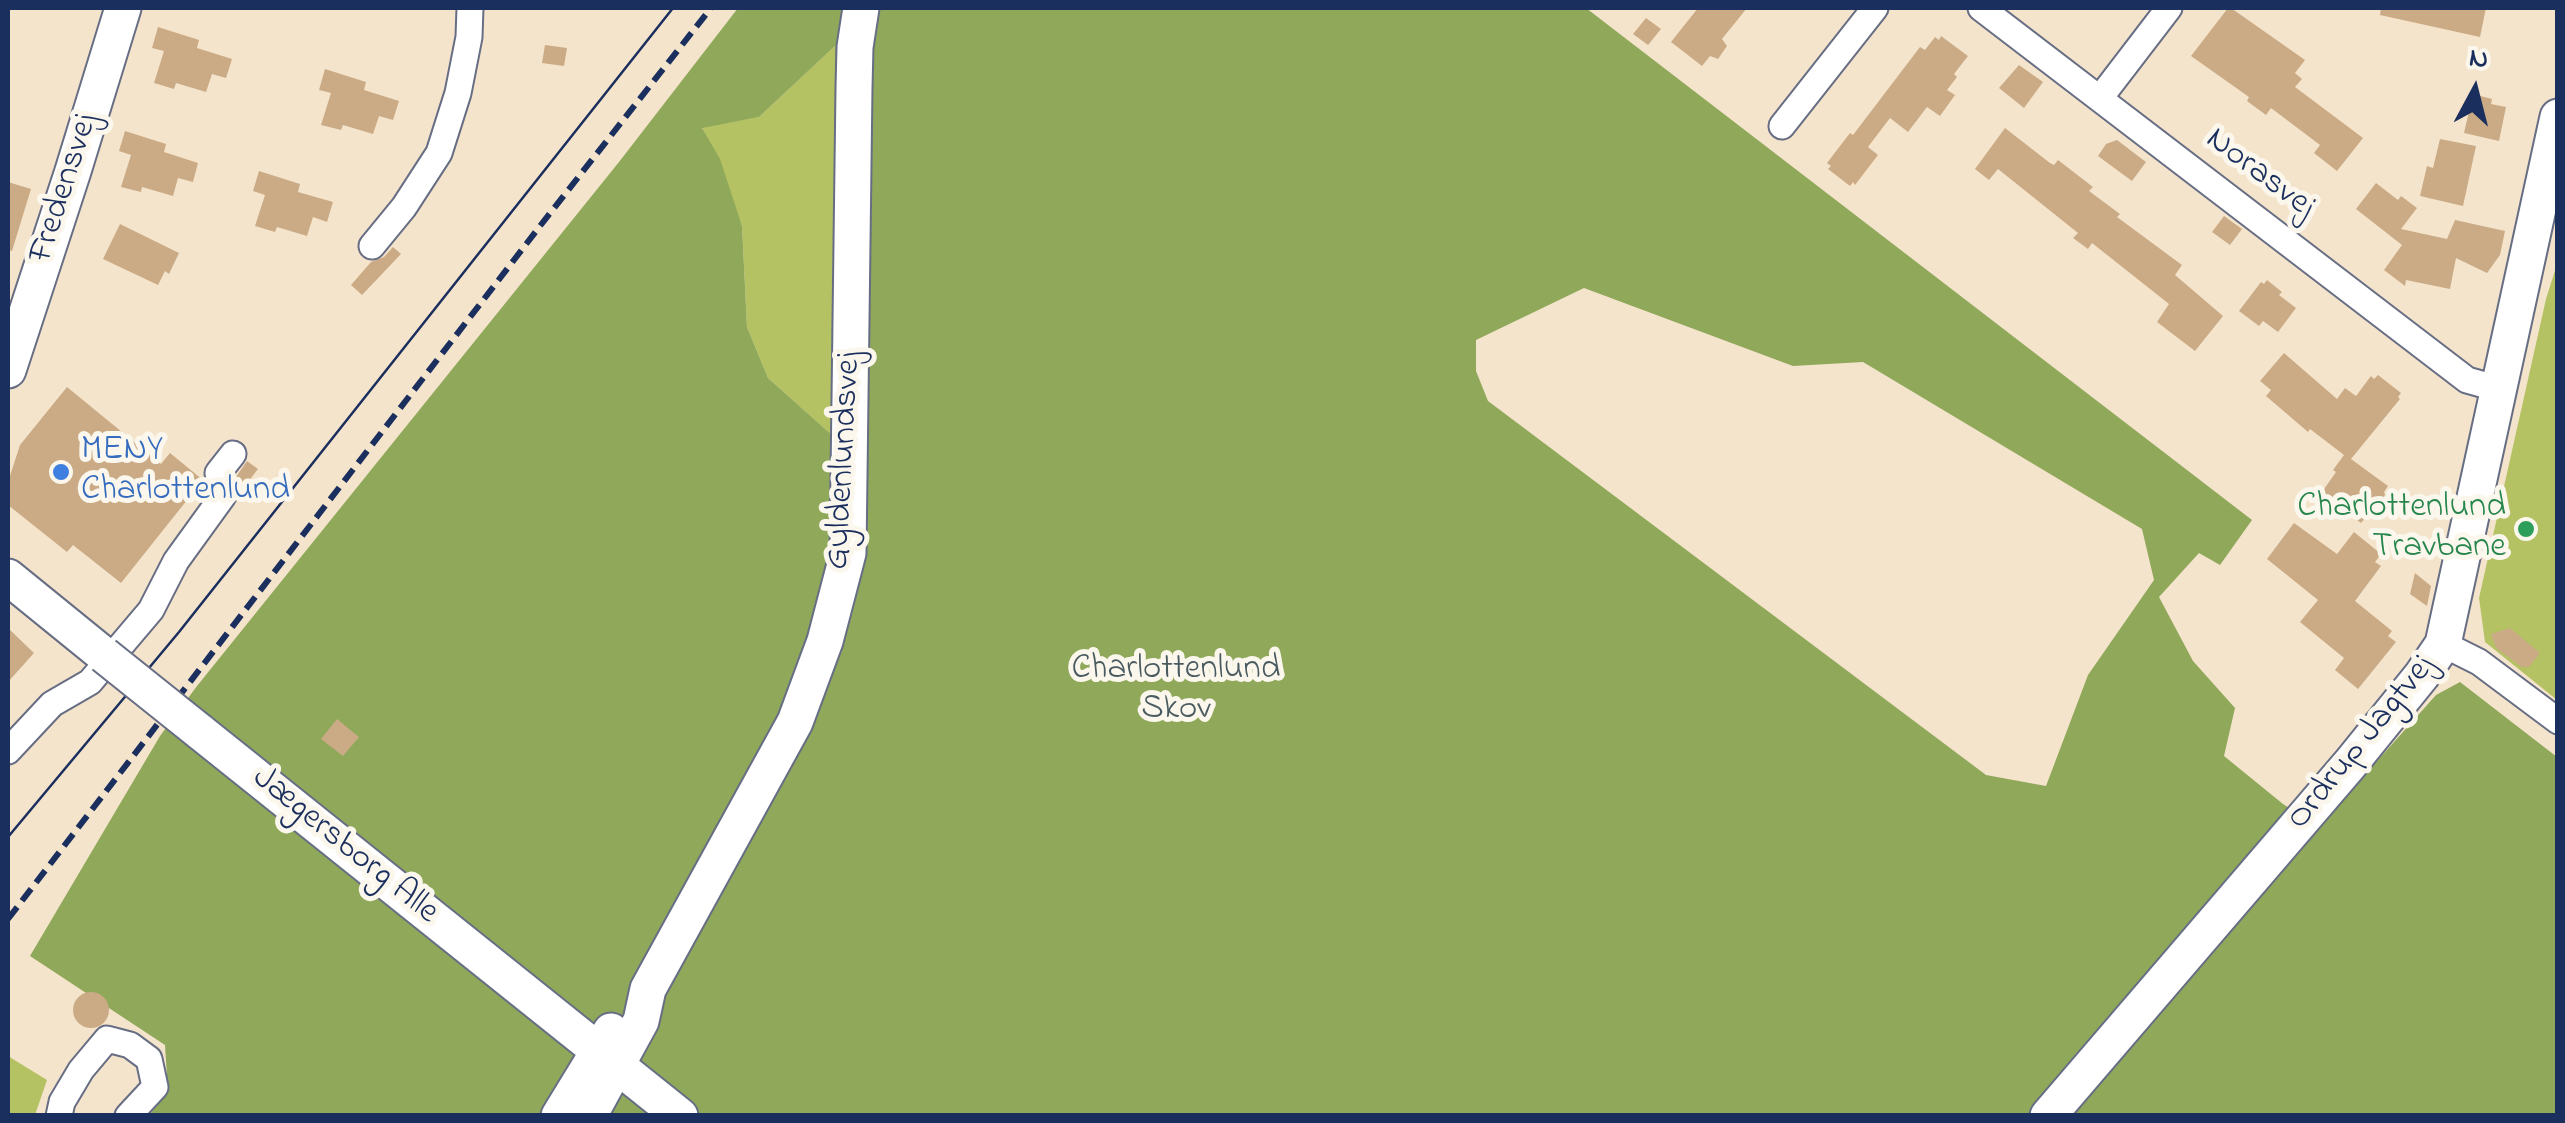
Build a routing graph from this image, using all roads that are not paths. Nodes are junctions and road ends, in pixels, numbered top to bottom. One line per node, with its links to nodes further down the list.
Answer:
1 (123, 8): 11 (street, Fredensvej)
2 (470, 8): 10 (street)
3 (862, 8): 18 (street, Gyldenlundsvej)
4 (1875, 8): 9 (street)
5 (1981, 8): 7 (street, Norasvej)
6 (2170, 8): 7 (street)
7 (2100, 98): 12 (street, Norasvej)
8 (2558, 116): 12 (street, Ordrup Jagtvej)
9 (1782, 126)
10 (372, 246)
11 (8, 370)
12 (2499, 389): 15 (street, Ordrup Jagtvej)
13 (234, 454): 17 (street)
14 (8, 577): 18 (street, Jægersborg Alle, bridge)
15 (2443, 644): 16 (street); 24 (street, Ordrup Jagtvej)
16 (2558, 721)
17 (8, 751)
18 (608, 1058): 21 (street); 22 (street); 23 (street, Jægersborg Alle)
19 (58, 1116): 20 (street)
20 (128, 1116)
21 (559, 1116)
22 (589, 1116)
23 (680, 1116)
24 (2048, 1116)

